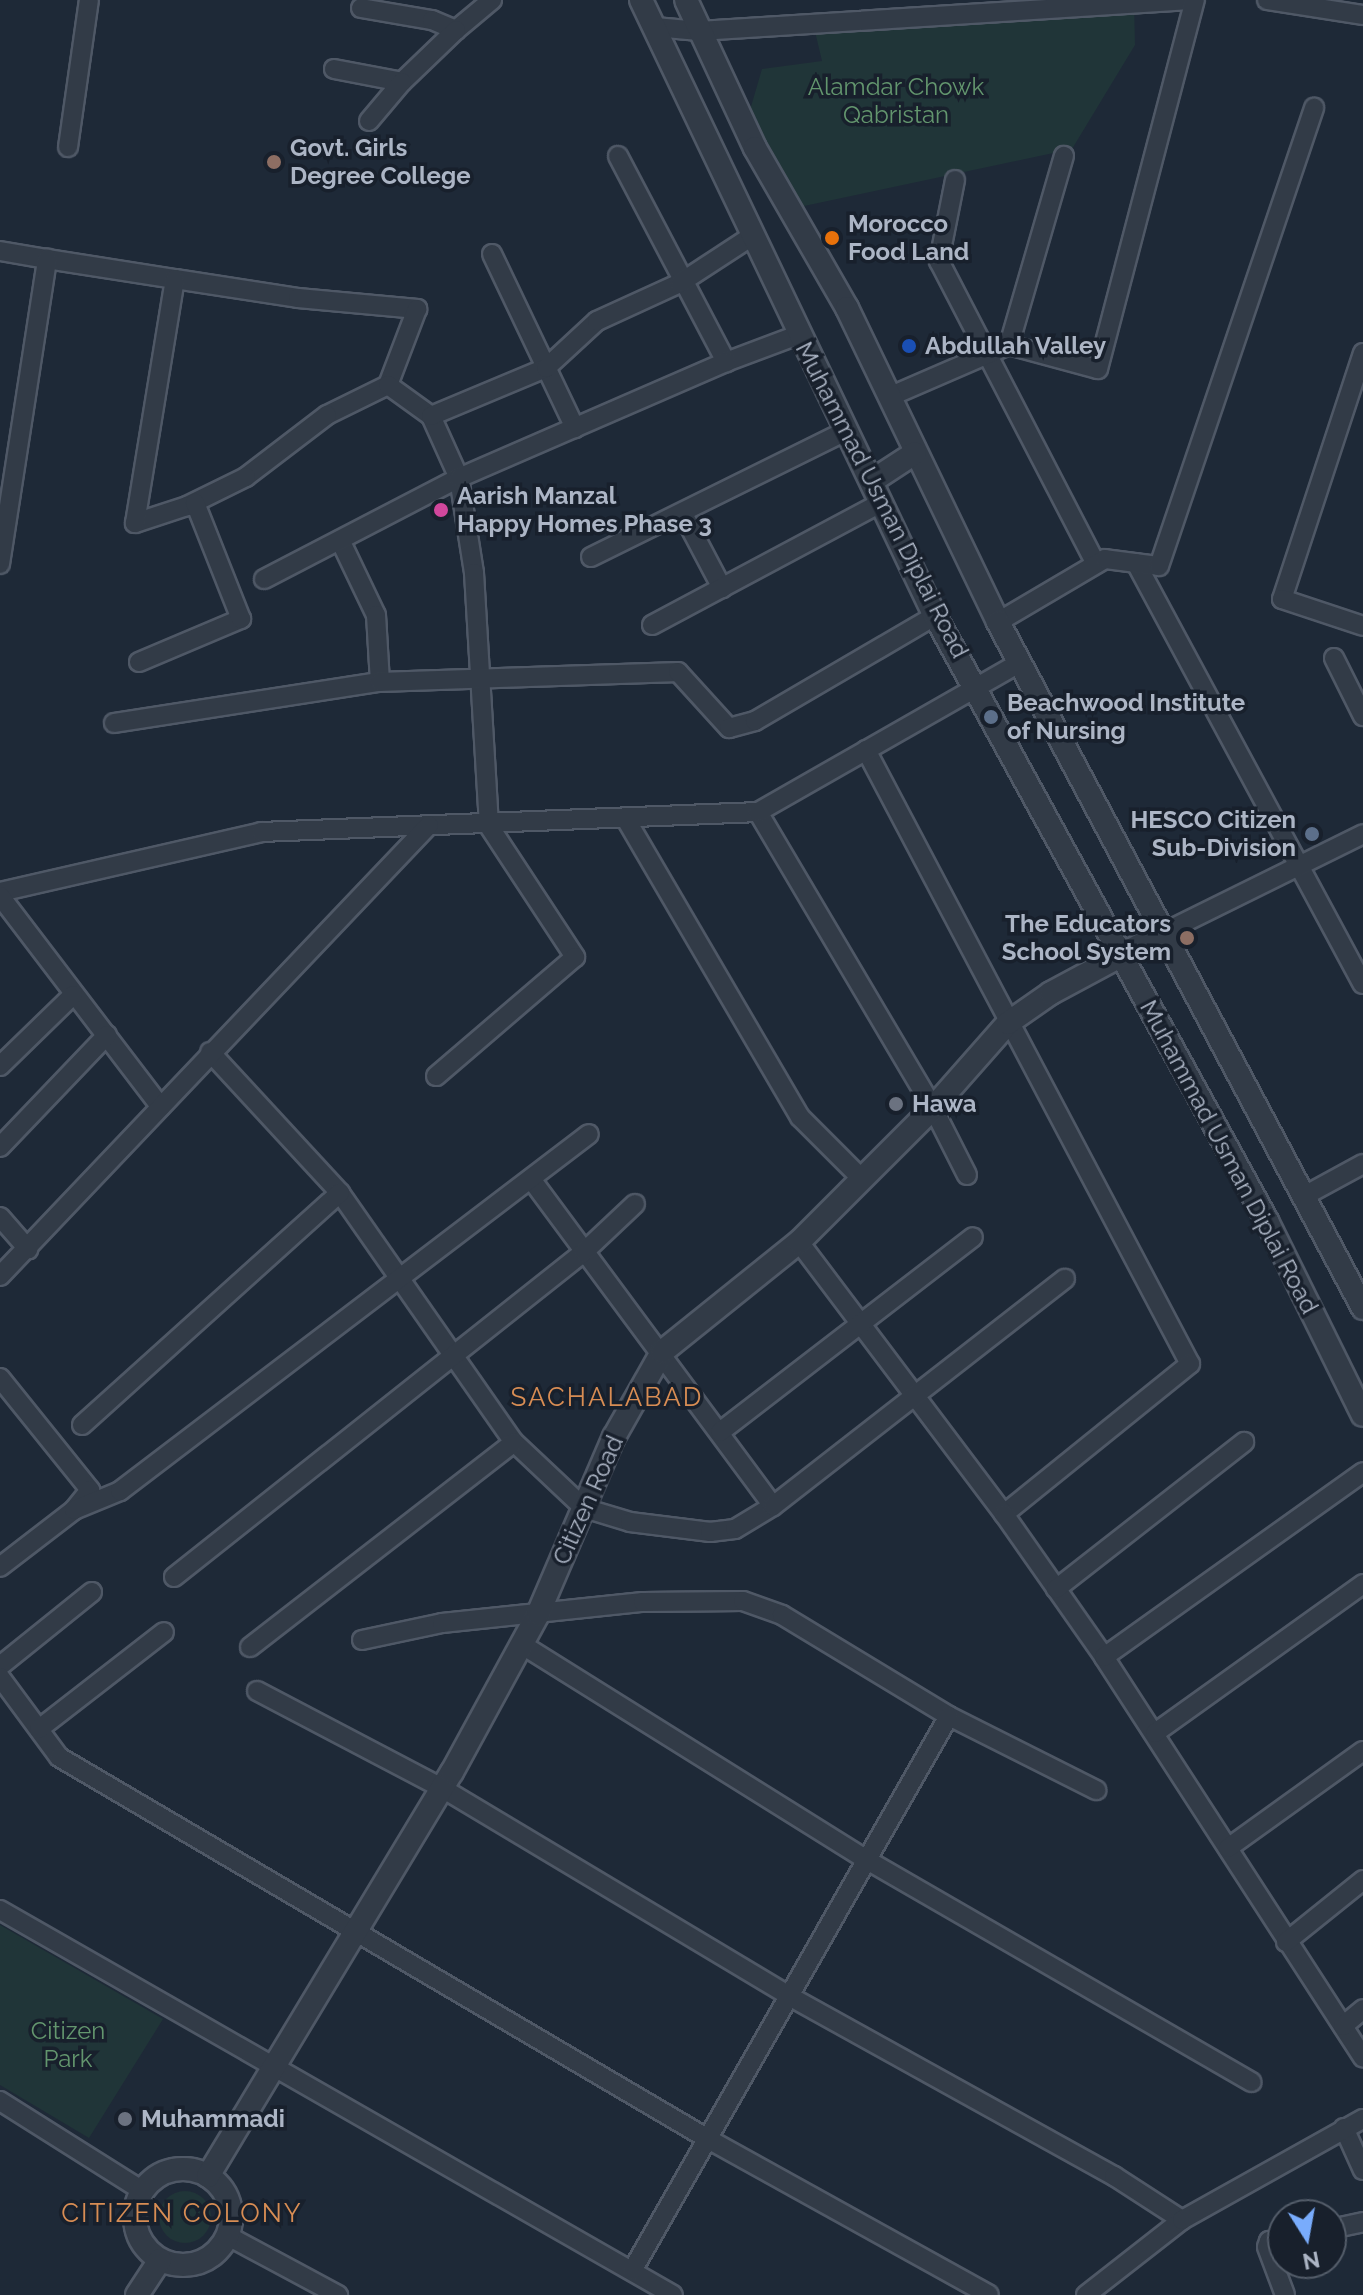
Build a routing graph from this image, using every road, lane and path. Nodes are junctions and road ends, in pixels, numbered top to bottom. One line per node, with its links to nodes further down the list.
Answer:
1 (89, 0): 16 (street)
2 (492, 0): 10 (street)
3 (641, 0): 9 (street, Muhammad Usman Diplai Road)
4 (686, 0): 11 (street, Muhammad Usman Diplai Road)
5 (1194, 0): 11 (street); 27 (street)
6 (1267, 0): 8 (street)
7 (361, 8): 10 (street)
8 (1363, 15)
9 (655, 27): 11 (street); 20 (street, Muhammad Usman Diplai Road)
10 (456, 30): 13 (street)
11 (699, 31): 34 (street, Muhammad Usman Diplai Road)
12 (334, 69): 13 (street)
13 (402, 82): 15 (street)
14 (1314, 107): 46 (street)
15 (369, 121)
16 (68, 147)
17 (618, 156): 25 (street)
18 (1064, 156): 27 (street)
19 (955, 180): 28 (street)
20 (752, 236): 25 (street); 26 (street, Muhammad Usman Diplai Road)
21 (0, 251): 23 (street)
22 (492, 254): 31 (street)
23 (47, 259): 24 (street); 47 (street)
24 (175, 279): 32 (street); 42 (street)
25 (680, 283): 30 (street); 31 (street)
26 (798, 335): 30 (street); 37 (street, Muhammad Usman Diplai Road)
27 (1009, 345): 28 (street)
28 (989, 351): 34 (street); 48 (street)
29 (1363, 353): 33 (street)
30 (726, 362): 36 (street)
31 (546, 368): 35 (street); 36 (street)
32 (388, 385): 35 (street); 42 (street)
33 (1357, 386): 54 (street)
34 (891, 396): 38 (street, Muhammad Usman Diplai Road)
35 (431, 416): 39 (street)
36 (575, 428): 39 (street)
37 (846, 431): 40 (street, Muhammad Usman Diplai Road); 43 (street)
38 (915, 453): 40 (street); 52 (street, Muhammad Usman Diplai Road)
39 (459, 478): 44 (street); 58 (street)
40 (872, 481): 41 (street, Muhammad Usman Diplai Road)
41 (882, 502): 50 (street); 51 (street, Muhammad Usman Diplai Road)
42 (195, 503): 56 (street)
43 (683, 514): 45 (street); 50 (street)
44 (340, 540): 49 (street); 59 (street)
45 (591, 557)
46 (1136, 563): 48 (street); 69 (street)
47 (0, 564)
48 (1096, 564): 52 (street)
49 (264, 579)
50 (722, 588): 53 (street)
51 (935, 616): 58 (street); 60 (street, Muhammad Usman Diplai Road)
52 (998, 622): 57 (street, Muhammad Usman Diplai Road)
53 (652, 625)
54 (1363, 626)
55 (1334, 658): 61 (street)
56 (139, 662)
57 (1019, 663): 60 (street); 71 (street, Muhammad Usman Diplai Road)
58 (479, 680): 59 (street); 67 (street)
59 (380, 682): 62 (street)
60 (978, 686): 63 (street); 72 (street, Muhammad Usman Diplai Road)
61 (1363, 716)
62 (114, 723)
63 (866, 750): 64 (street); 75 (street)
64 (758, 812): 65 (street); 81 (street)
65 (627, 821): 67 (street); 87 (street)
66 (429, 825): 67 (street); 70 (street); 77 (street)
67 (489, 826): 79 (street)
68 (1363, 834): 69 (street)
69 (1299, 866): 71 (street); 73 (street)
70 (0, 894): 74 (street)
71 (1163, 933): 72 (street, Citizen Road); 89 (street, Muhammad Usman Diplai Road)
72 (1120, 956): 75 (street, Citizen Road); 105 (street, Muhammad Usman Diplai Road)
73 (1363, 984)
74 (73, 995): 76 (street); 78 (street)
75 (1008, 1023): 81 (street, Citizen Road); 114 (street)
76 (107, 1035): 80 (street); 83 (street)
77 (210, 1052): 80 (street); 88 (street)
78 (0, 1066)
79 (436, 1076)
80 (161, 1107): 94 (street)
81 (933, 1108): 85 (street); 87 (street, Citizen Road)
82 (589, 1134): 86 (street)
83 (0, 1147)
84 (1363, 1164): 89 (street)
85 (967, 1175)
86 (531, 1179): 95 (street); 97 (street)
87 (862, 1179): 93 (street, Citizen Road)
88 (340, 1193): 97 (street); 106 (street)
89 (1304, 1196): 99 (street, Muhammad Usman Diplai Road)
90 (635, 1204): 95 (street)
91 (0, 1217): 94 (street)
92 (973, 1237): 100 (street)
93 (799, 1242): 100 (street); 101 (street, Citizen Road)
94 (28, 1249): 96 (street)
95 (584, 1252): 101 (street); 102 (street)
96 (0, 1276)
97 (400, 1276): 102 (street); 113 (street)
98 (1065, 1279): 104 (street)
99 (1363, 1308)
100 (860, 1323): 104 (street); 107 (street)
101 (662, 1352): 107 (street); 112 (street, Citizen Road)
102 (451, 1356): 108 (street); 116 (street)
103 (0, 1378): 113 (street)
104 (914, 1395): 111 (street); 114 (street)
105 (1363, 1415)
106 (82, 1425)
107 (720, 1432): 111 (street)
108 (514, 1442): 112 (street); 124 (street)
109 (1244, 1442): 118 (street)
110 (1363, 1472): 125 (street)
111 (773, 1506): 112 (street)
112 (584, 1508): 120 (street, Citizen Road)
113 (74, 1510): 115 (street)
114 (1004, 1514): 118 (street)
115 (0, 1567)
116 (174, 1577)
117 (1363, 1584): 131 (street)
118 (1056, 1589): 125 (street)
119 (92, 1592): 126 (street)
120 (538, 1614): 122 (street); 123 (street, Citizen Road); 129 (street)
121 (164, 1632): 130 (street)
122 (362, 1640)
123 (521, 1644): 133 (street, Citizen Road); 136 (street)
124 (250, 1647)
125 (1104, 1657): 131 (street)
126 (0, 1666)
127 (0, 1677): 130 (street)
128 (257, 1691): 133 (street)
129 (949, 1716): 134 (street); 136 (street)
130 (39, 1729): 139 (street)
131 (1155, 1733): 135 (street)
132 (1363, 1751): 135 (street)
133 (442, 1788): 139 (street, Citizen Road); 141 (street)
134 (1096, 1790)
135 (1228, 1848): 140 (street)
136 (867, 1860): 141 (street); 146 (street)
137 (1363, 1880): 140 (street)
138 (0, 1910): 145 (street)
139 (354, 1932): 145 (street, Citizen Road); 150 (street)
140 (1286, 1942): 143 (street)
141 (789, 1996): 150 (street); 154 (street)
142 (1363, 2009): 143 (street)
143 (1343, 2026): 144 (street)
144 (1363, 2058)
145 (274, 2065): 152 (street, Citizen Road); 157 (street)
146 (1251, 2082)
147 (0, 2101): 153 (street)
148 (1363, 2119): 149 (street)
149 (1344, 2128): 151 (street); 154 (street)
150 (708, 2139): 157 (street); 161 (street)
151 (1363, 2170)
152 (208, 2176): 153 (street); 155 (street)
153 (143, 2191): 156 (street)
154 (1182, 2220): 162 (street)
155 (228, 2236): 156 (street); 159 (street)
156 (160, 2260): 158 (street)
157 (632, 2271): 160 (street)
158 (137, 2295)
159 (338, 2295)
160 (673, 2295)
161 (989, 2295)
162 (1086, 2295)

